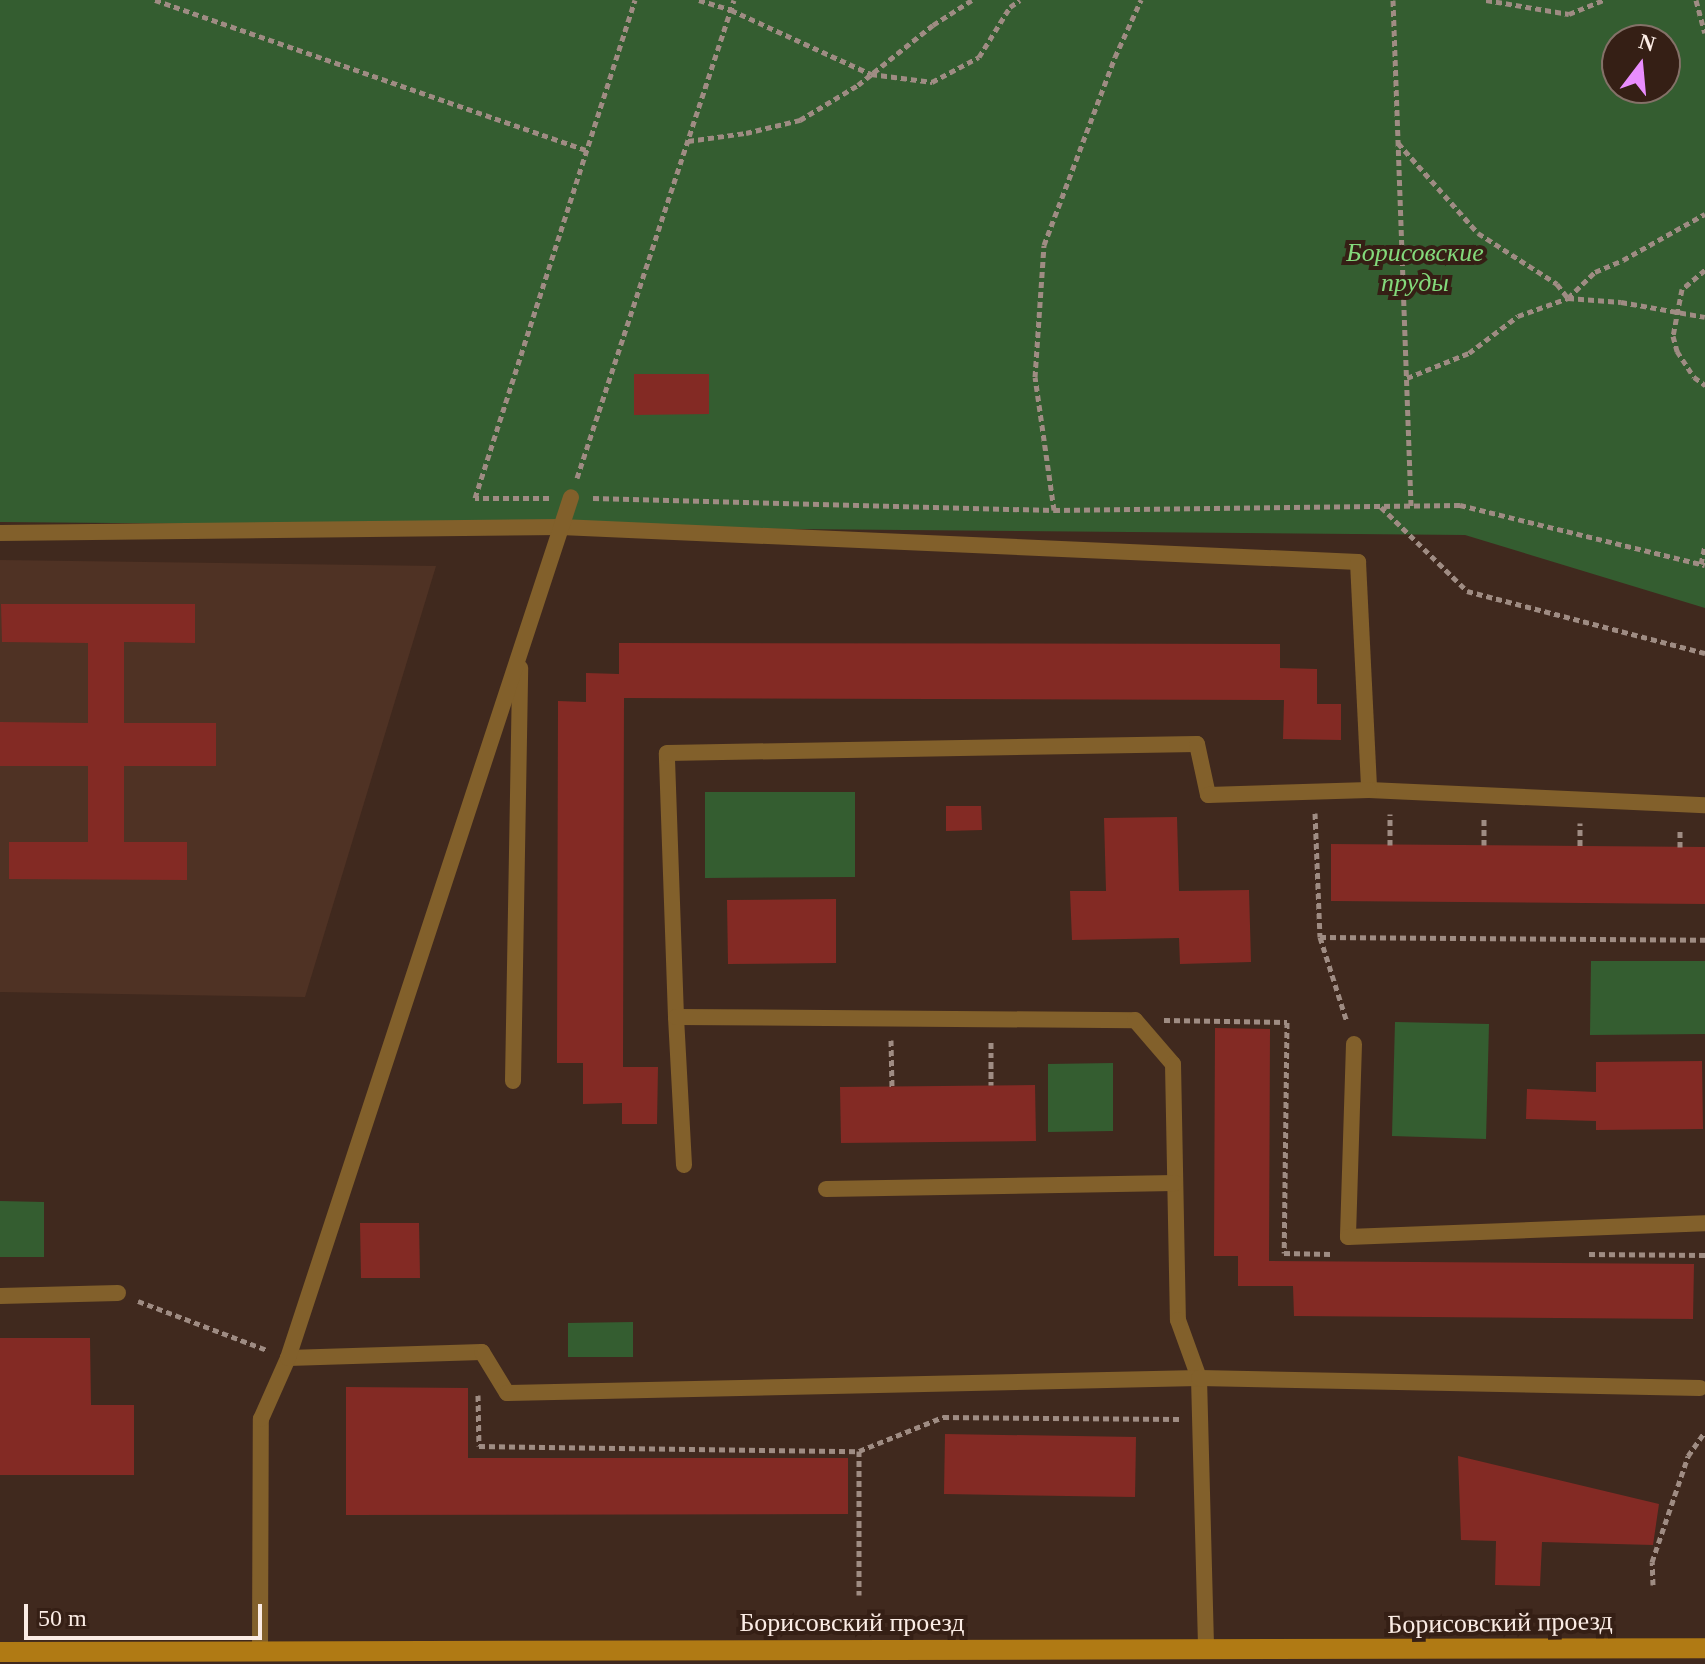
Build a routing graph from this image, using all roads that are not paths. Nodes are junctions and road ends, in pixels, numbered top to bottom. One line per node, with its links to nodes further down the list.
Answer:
1 (571, 497): 2 (lane)
2 (561, 527): 3 (lane); 4 (lane); 5 (lane)
3 (0, 533)
4 (521, 650): 9 (lane); 16 (lane)
5 (1369, 790): 6 (lane); 7 (lane)
6 (1705, 805)
7 (676, 1017): 10 (lane); 11 (lane)
8 (1354, 1044): 13 (lane)
9 (513, 1081)
10 (684, 1165)
11 (1175, 1183): 12 (lane); 17 (lane)
12 (826, 1189)
13 (1705, 1223)
14 (118, 1293): 15 (lane)
15 (0, 1296)
16 (288, 1358): 17 (lane); 21 (lane)
17 (1199, 1378): 18 (lane); 20 (lane)
18 (1700, 1388)
19 (1705, 1648): 20 (street, Борисовский проезд)
20 (1206, 1649): 21 (street, Борисовский проезд)
21 (260, 1650): 23 (street, Борисовский проезд)
22 (0, 1652): 23 (street, Борисовский проезд)
23 (193, 1658)

